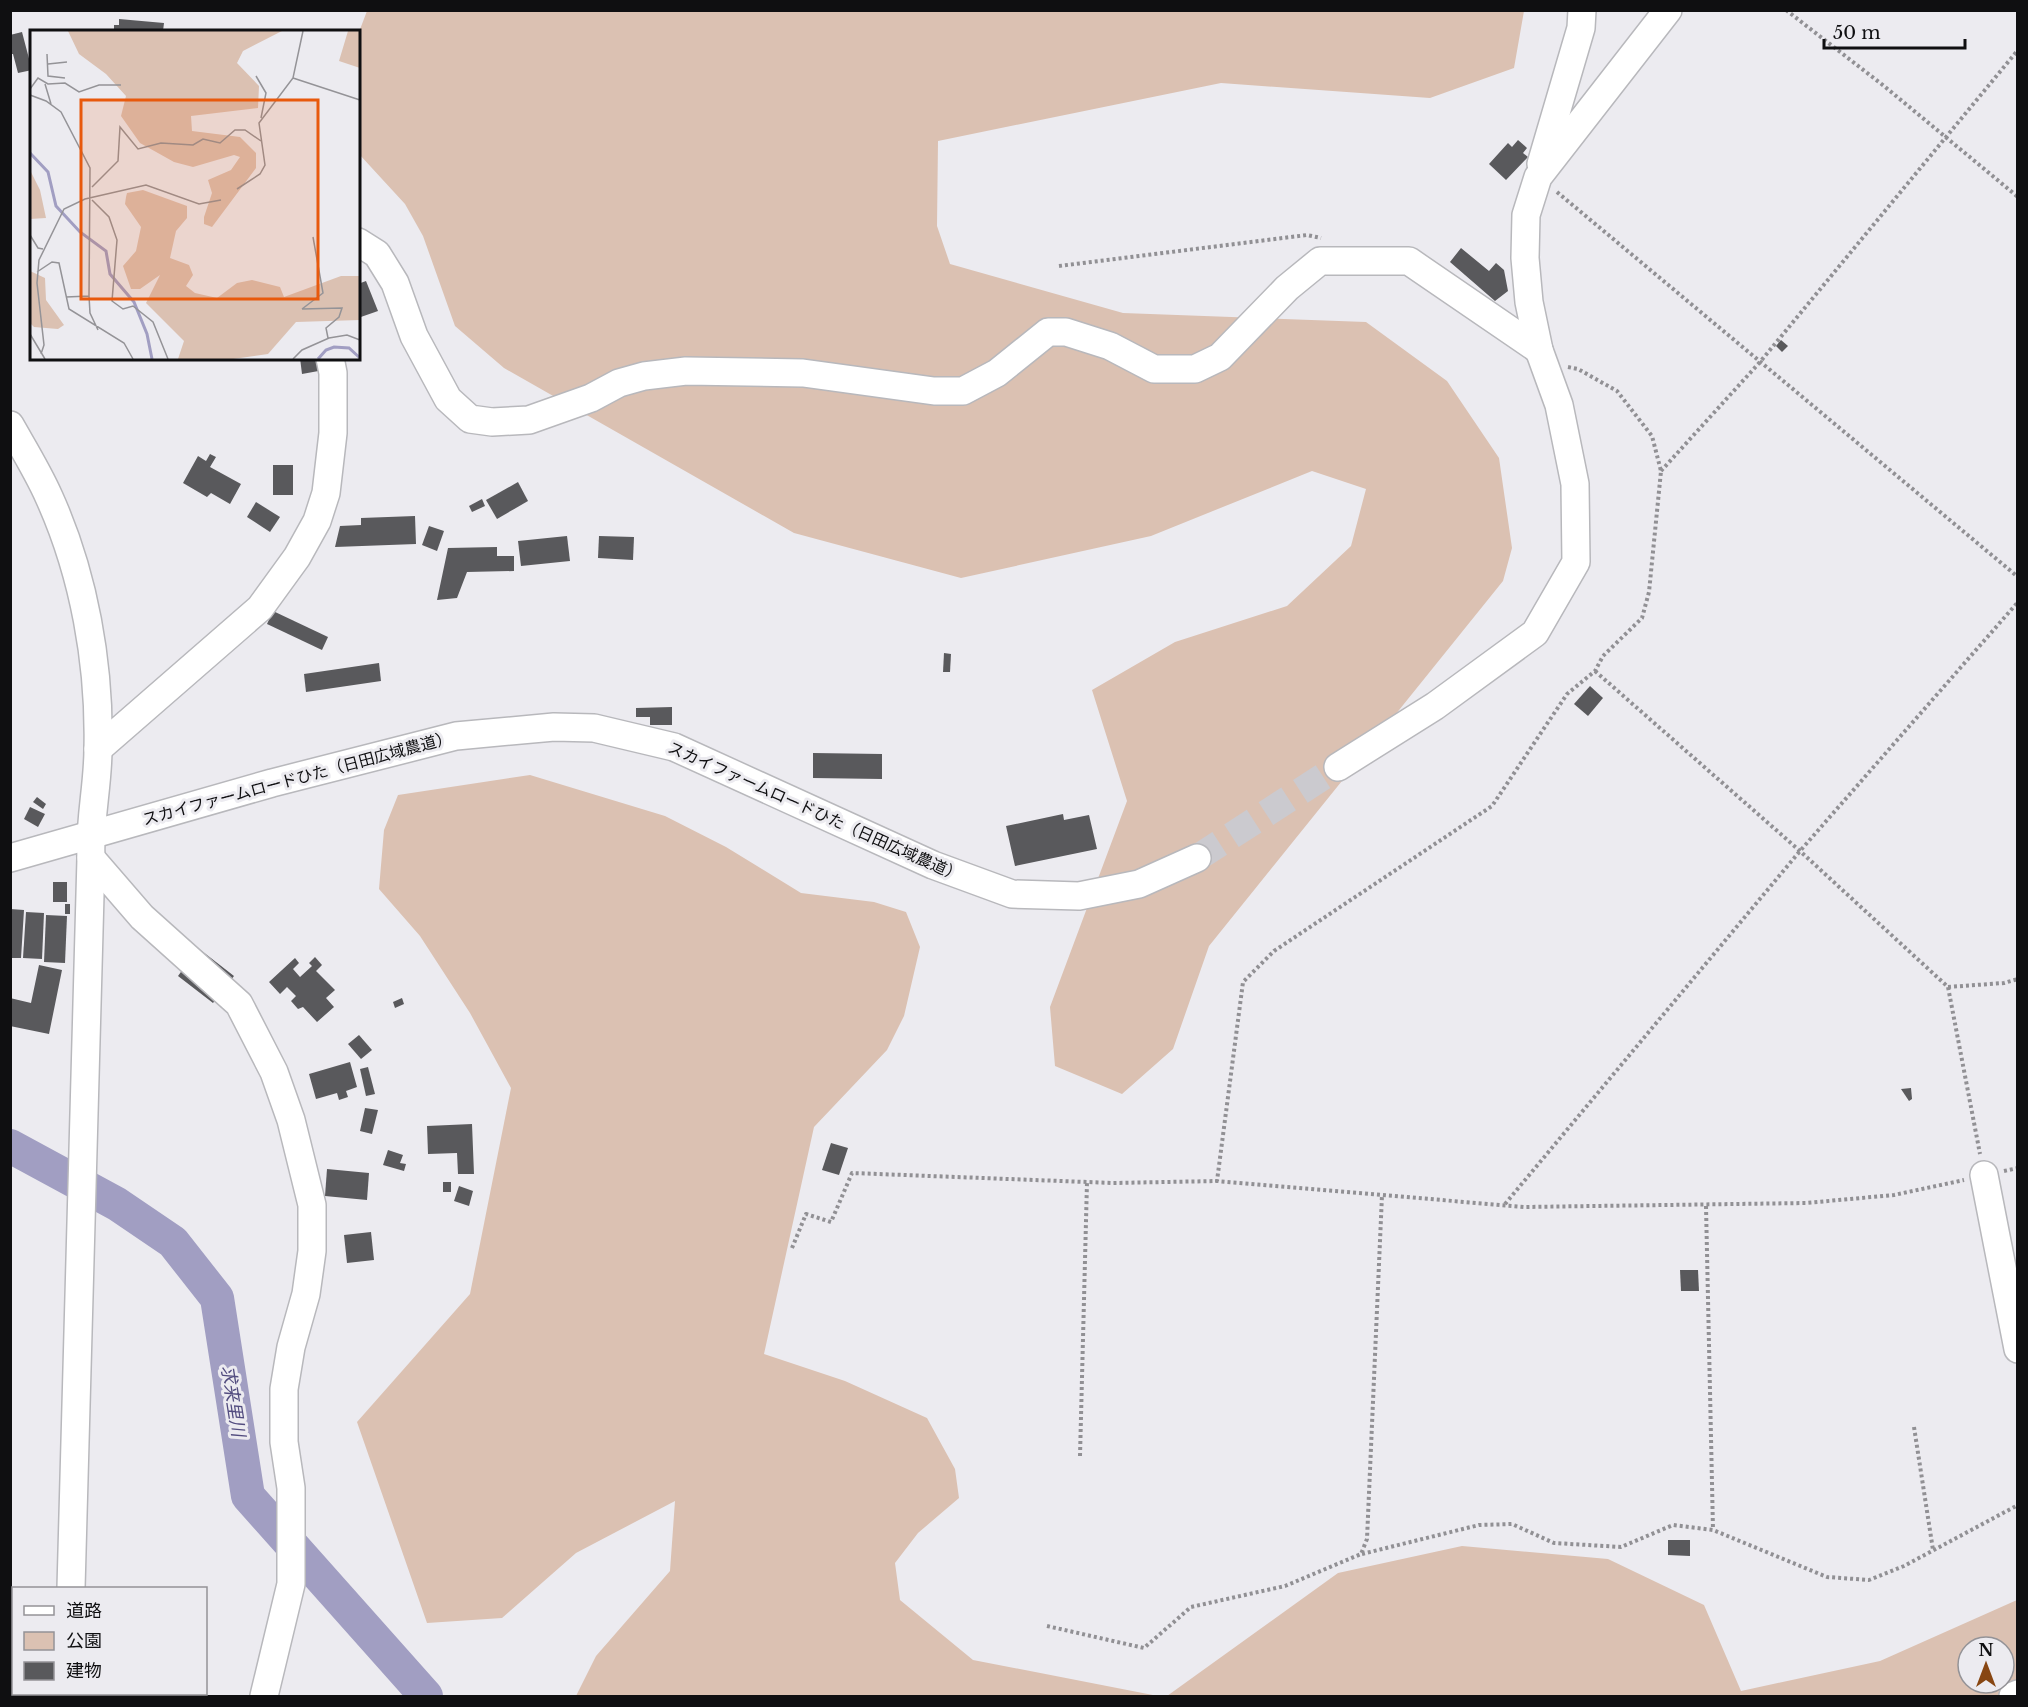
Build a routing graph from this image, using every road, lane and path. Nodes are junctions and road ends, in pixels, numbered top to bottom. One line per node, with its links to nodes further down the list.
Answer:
1 (1582, 10): 6 (street)
2 (1668, 10): 6 (street)
3 (1786, 10): 5 (path)
4 (2018, 50): 5 (path)
5 (1945, 138): 7 (path); 13 (path)
6 (1538, 177): 11 (street); 13 (path)
7 (2018, 198)
8 (1330, 241): 10 (path)
9 (360, 243): 11 (street)
10 (1059, 266)
11 (1542, 357): 15 (path); 20 (street)
12 (330, 360): 19 (street)
13 (1760, 362): 15 (path); 16 (path)
14 (10, 424): 19 (street)
15 (1661, 471): 18 (path)
16 (2018, 577)
17 (2018, 603): 22 (path)
18 (1595, 671): 22 (path); 28 (path)
19 (98, 749): 21 (street)
20 (1338, 767)
21 (90, 846): 23 (street, スカイファームロードひた（日田広域農道）); 24 (street, スカイファームロードひた（日田広域農道）); 41 (street); 44 (street)
22 (1800, 851): 26 (path); 31 (path)
23 (10, 858)
24 (1197, 858)
25 (2018, 979): 26 (path)
26 (1948, 987): 27 (path)
27 (1984, 1175): 32 (path); 34 (street)
28 (1217, 1181): 29 (path); 30 (path)
29 (1087, 1182): 33 (path); 36 (path)
30 (1382, 1195): 31 (path); 40 (path)
31 (1504, 1204): 32 (path)
32 (1706, 1206): 38 (path)
33 (792, 1248)
34 (2018, 1349)
35 (1914, 1427): 39 (path)
36 (1080, 1456)
37 (2018, 1505): 39 (path)
38 (1713, 1530): 39 (path); 40 (path)
39 (1933, 1550)
40 (1361, 1554): 42 (path)
41 (71, 1587)
42 (1047, 1626)
43 (2018, 1694): 45 (street)
44 (264, 1696)
45 (2013, 1696)

